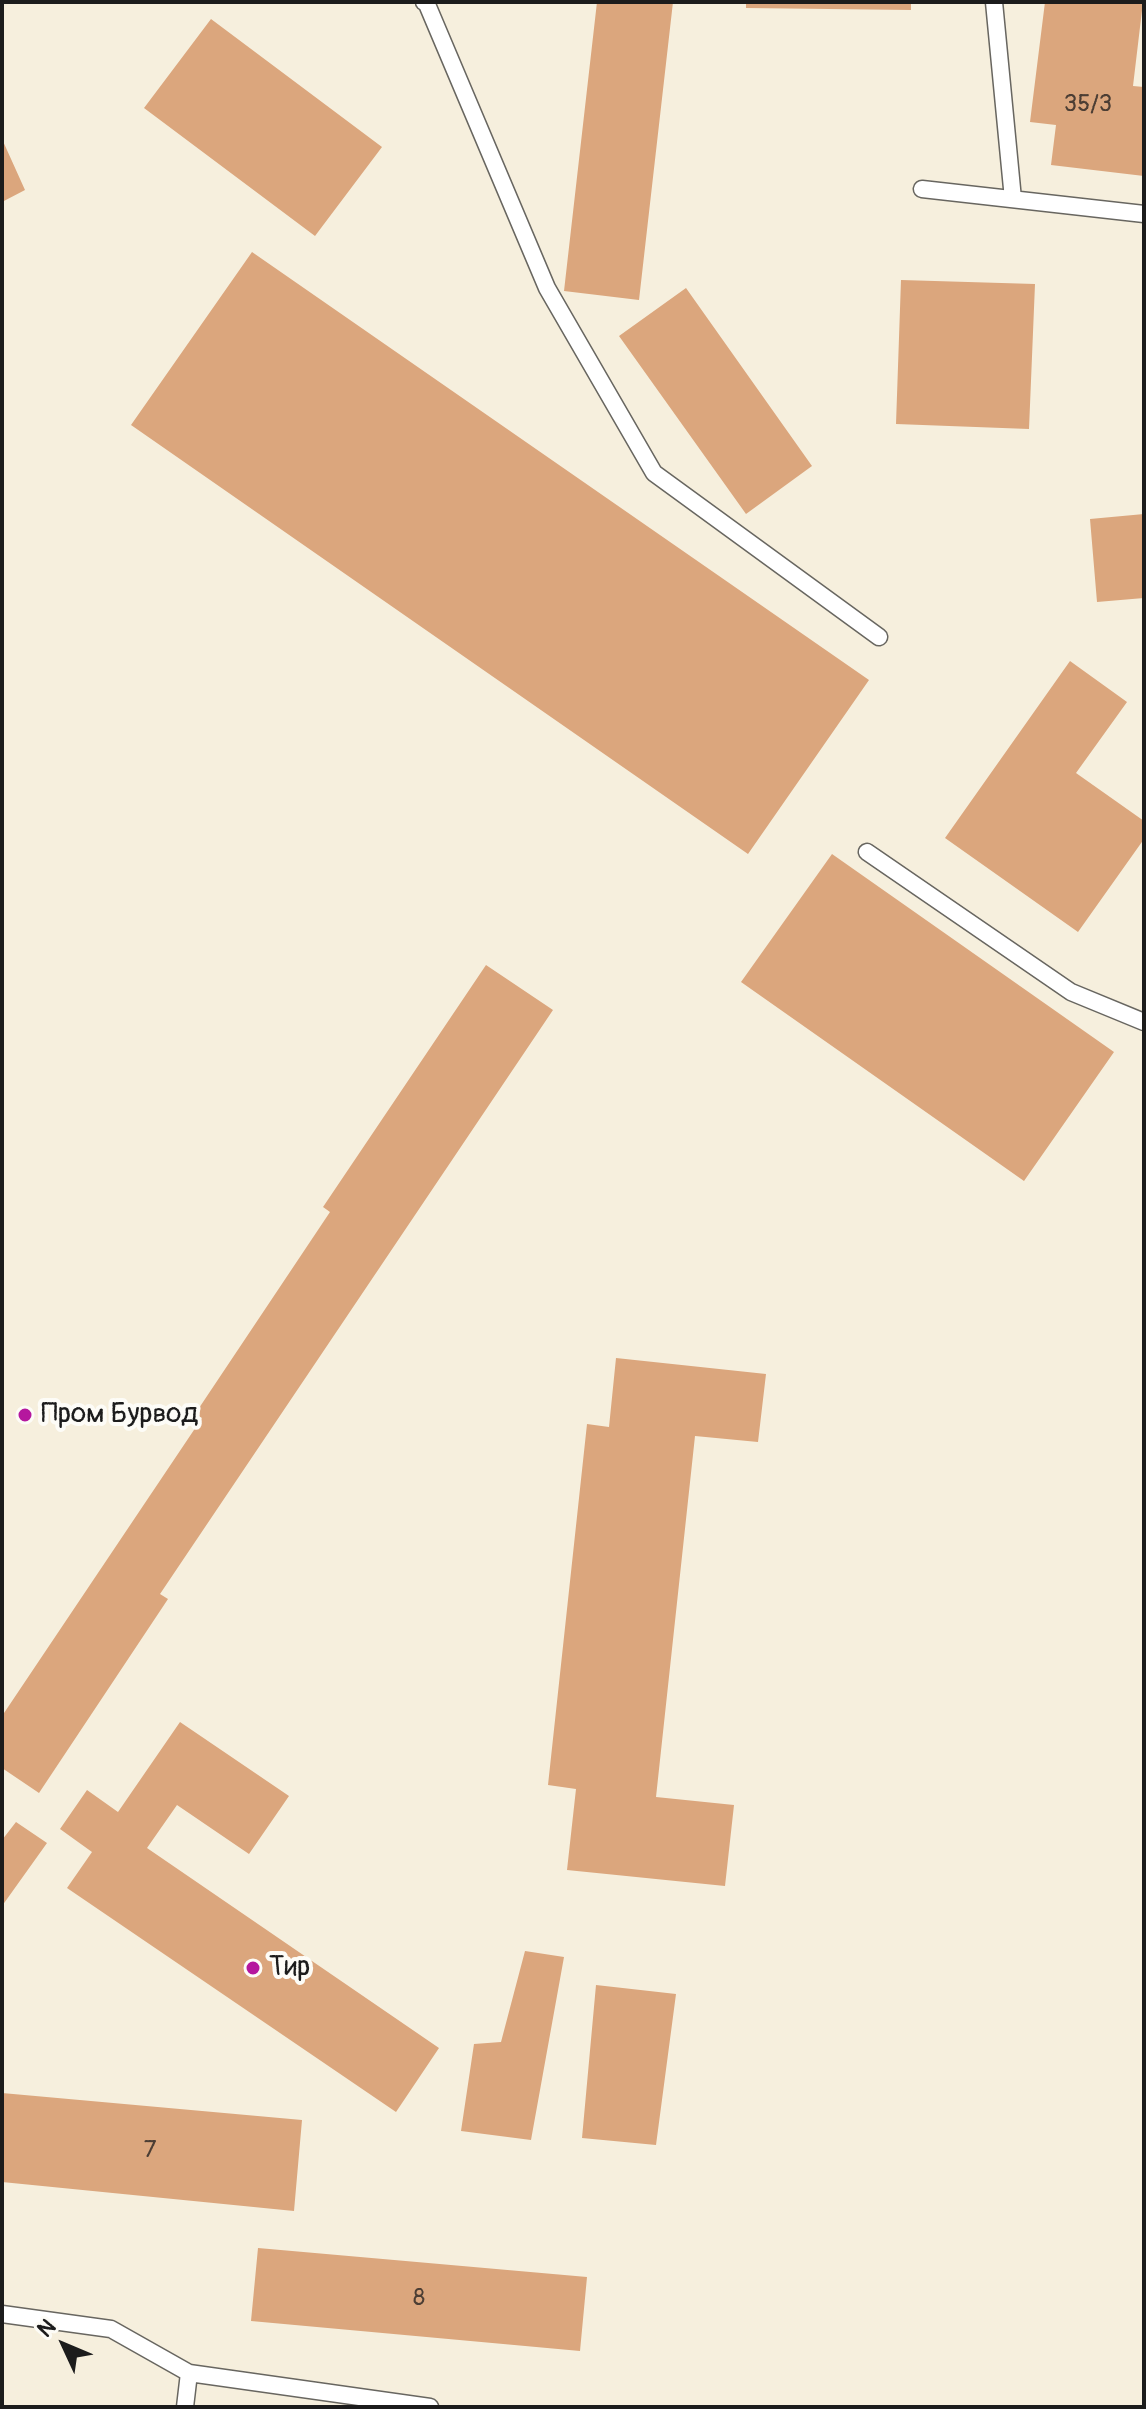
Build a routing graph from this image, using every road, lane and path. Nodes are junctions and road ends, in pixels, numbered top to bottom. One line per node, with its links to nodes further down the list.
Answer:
1 (424, 2): 6 (lane)
2 (994, 2): 4 (lane)
3 (922, 189): 4 (lane)
4 (1013, 199): 5 (lane)
5 (1144, 214)
6 (879, 637)
7 (867, 852): 8 (lane)
8 (1144, 1022)
9 (2, 2314): 10 (lane)
10 (189, 2373): 11 (lane); 12 (lane)
11 (185, 2407)
12 (430, 2407)

